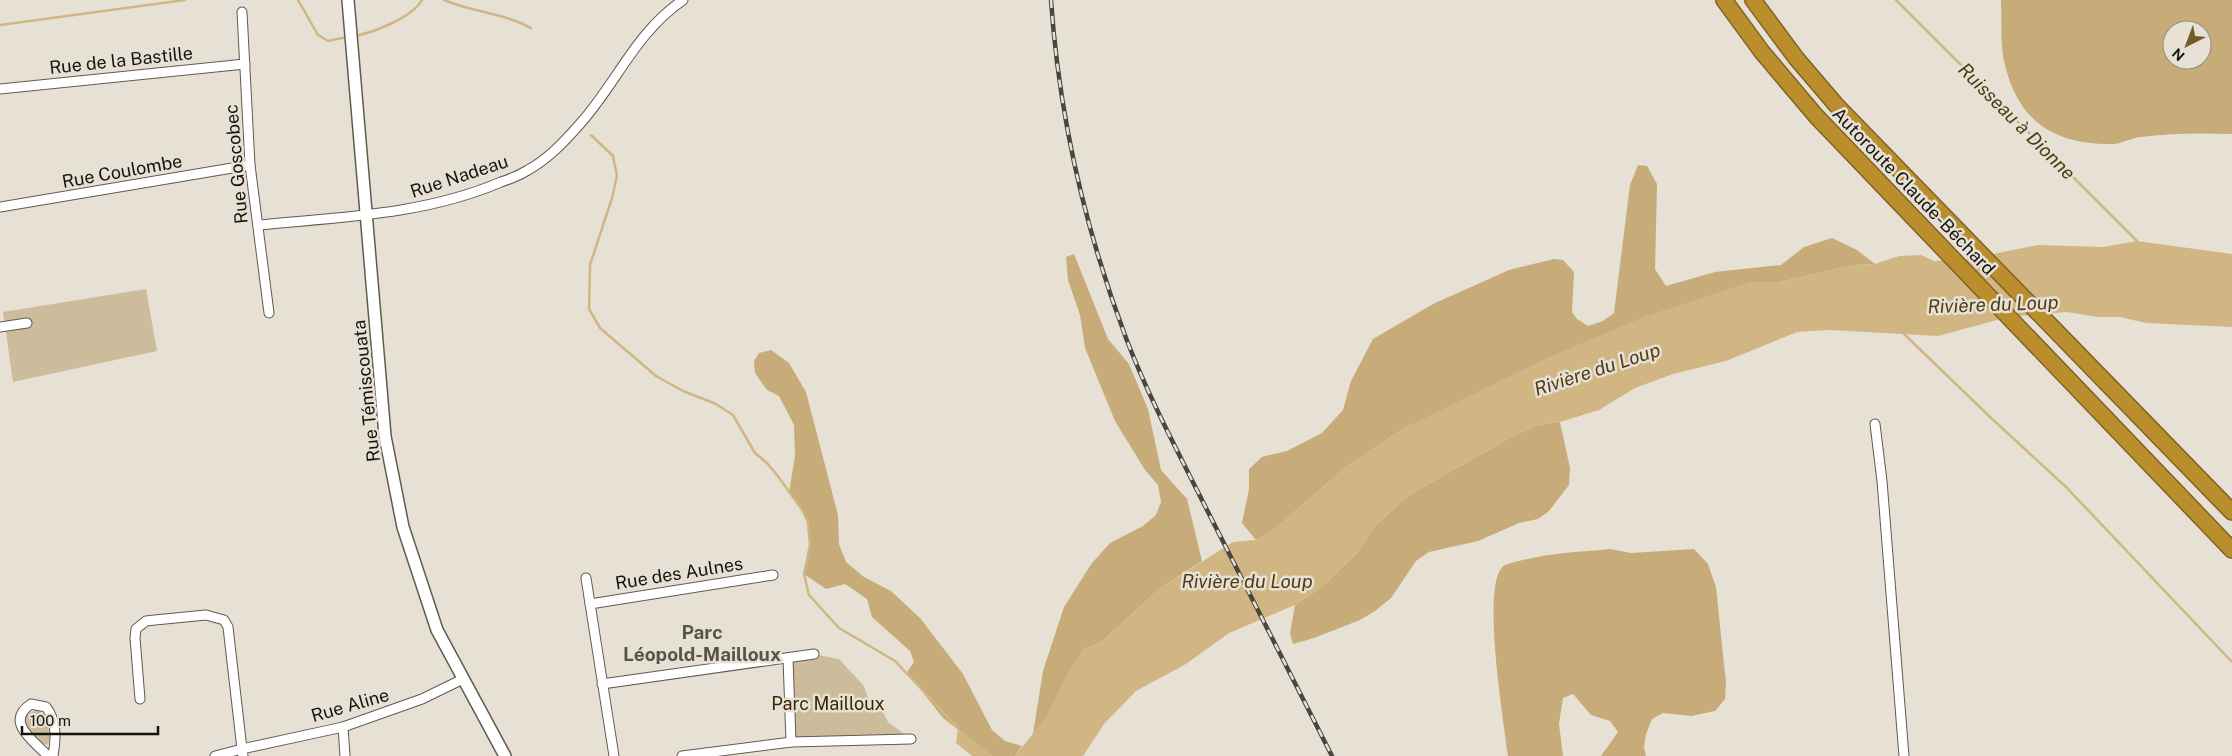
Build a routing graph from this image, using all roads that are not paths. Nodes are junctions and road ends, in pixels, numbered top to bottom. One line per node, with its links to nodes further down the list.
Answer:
1 (348, 0): 10 (main road, Rue Témiscouata)
2 (683, 0): 10 (street, Rue Nadeau)
3 (1724, 0): 17 (highway, Autoroute Claude-Béchard)
4 (1753, 0): 16 (highway, Autoroute Claude-Béchard)
5 (242, 12): 6 (street, Rue Goscobec)
6 (244, 64): 7 (street, Rue de la Bastille); 8 (street, Rue Goscobec)
7 (0, 89)
8 (250, 165): 9 (street, Rue Coulombe); 11 (street, Rue Goscobec)
9 (0, 207)
10 (367, 215): 11 (street, Rue Nadeau); 23 (main road, Rue Témiscouata)
11 (258, 225): 12 (street, Rue Goscobec)
12 (269, 313)
13 (27, 323): 14 (street)
14 (0, 327)
15 (1874, 424): 37 (street)
16 (2232, 512)
17 (2232, 550)
18 (773, 575): 20 (street, Rue des Aulnes)
19 (586, 578): 20 (street)
20 (590, 604): 24 (street)
21 (814, 654): 22 (street)
22 (788, 658): 24 (street); 28 (street)
23 (463, 680): 26 (street, Rue Aline); 34 (main road, Rue Témiscouata)
24 (602, 684): 35 (street)
25 (140, 698): 29 (street)
26 (343, 727): 29 (street, Rue Aline); 33 (street)
27 (911, 740): 28 (street)
28 (791, 742): 36 (street)
29 (242, 753): 32 (street, Rue Aline)
30 (48, 756): 31 (street)
31 (53, 756)
32 (215, 756)
33 (345, 756)
34 (505, 756)
35 (614, 756)
36 (682, 756)
37 (1904, 756)

